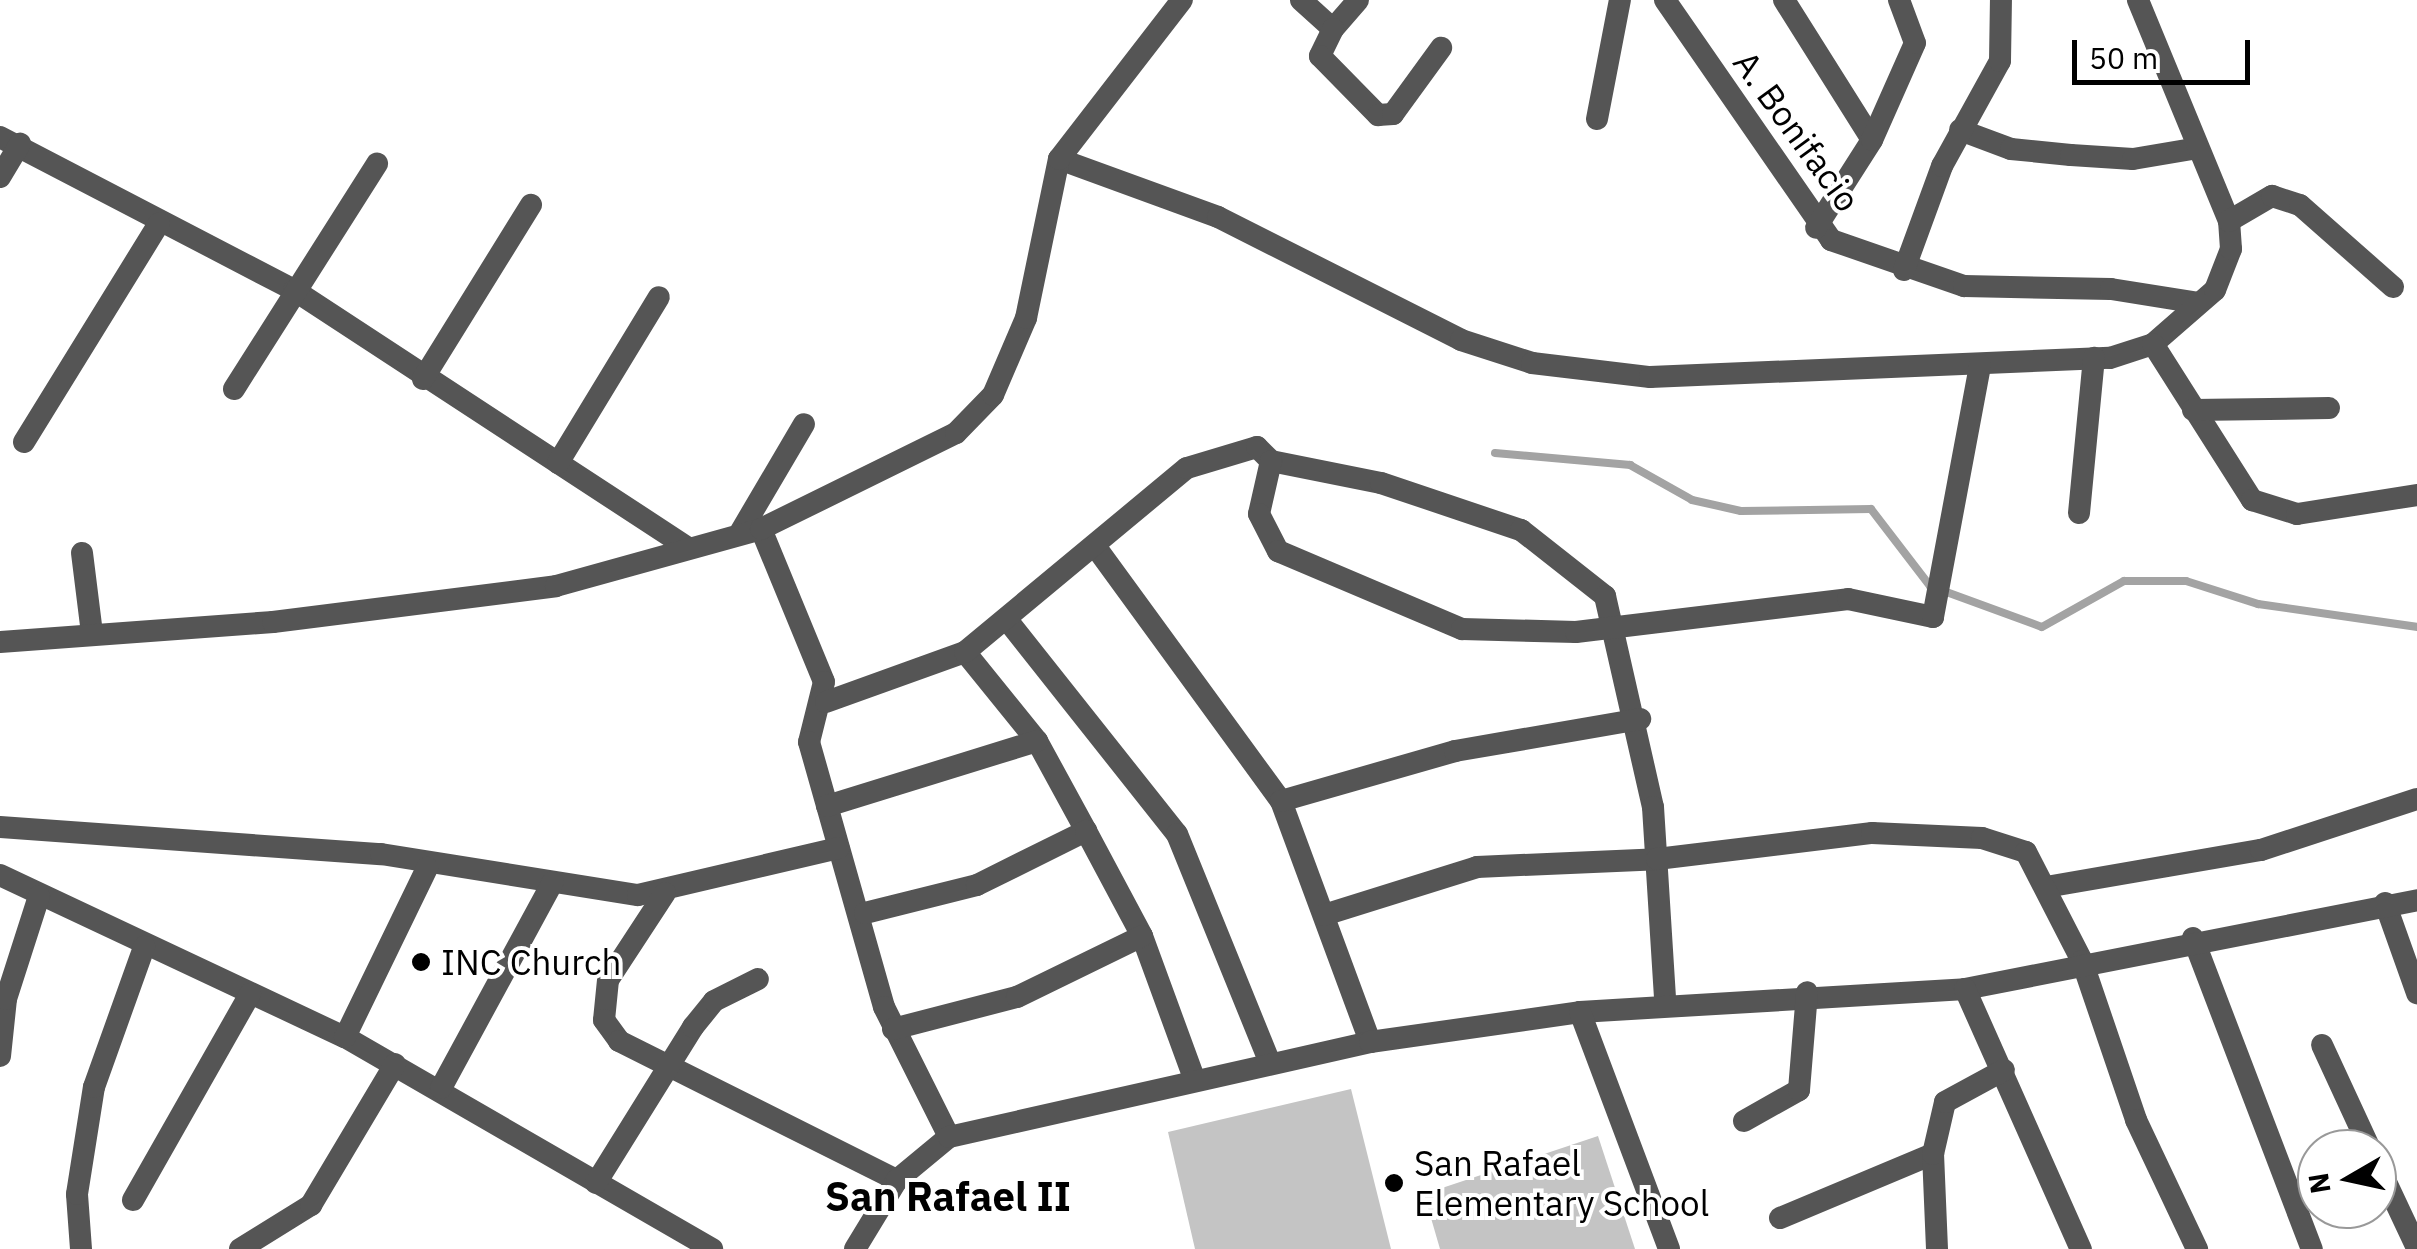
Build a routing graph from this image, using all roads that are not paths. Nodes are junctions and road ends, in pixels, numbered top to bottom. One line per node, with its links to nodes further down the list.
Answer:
1 (1182, 0): 17 (street)
2 (1301, 0): 10 (street)
3 (1358, 0): 10 (street)
4 (1620, 0): 12 (street)
5 (1665, 0): 23 (street, A. Bonifacio)
6 (1784, 0): 14 (street)
7 (1899, 0): 14 (street)
8 (2001, 0): 13 (street)
9 (2138, 0): 16 (street)
10 (1334, 29): 11 (street)
11 (1441, 48)
12 (1597, 119)
13 (1960, 130): 16 (street); 24 (street)
14 (1872, 140): 23 (street)
15 (10, 141): 19 (street); 22 (street)
16 (2198, 148): 21 (street)
17 (1059, 158): 31 (street); 42 (street)
18 (377, 164): 26 (street)
19 (0, 177)
20 (532, 205): 32 (street)
21 (2228, 220): 25 (street); 28 (street)
22 (159, 223): 26 (street); 37 (street)
23 (1816, 228): 24 (street, A. Bonifacio)
24 (1904, 270): 28 (street, A. Bonifacio)
25 (2393, 287)
26 (294, 290): 32 (street); 33 (street)
27 (659, 297): 39 (street)
28 (2198, 302): 29 (street)
29 (2153, 344): 30 (street); 35 (street)
30 (2094, 358): 31 (street); 41 (street)
31 (1980, 365): 47 (street)
32 (423, 378): 39 (street)
33 (234, 388)
34 (2329, 408): 35 (street)
35 (2193, 410): 40 (street)
36 (804, 424): 42 (street)
37 (24, 442)
38 (1270, 461): 44 (street); 47 (street); 47 (street)
39 (558, 463): 43 (street)
40 (2417, 495)
41 (2079, 512)
42 (751, 530): 43 (street); 51 (street)
43 (687, 546): 48 (street)
44 (1096, 546): 46 (street); 55 (street)
45 (82, 553): 48 (street)
46 (1008, 622): 50 (street); 88 (street)
47 (1619, 626): 52 (street)
48 (92, 634): 49 (street)
49 (0, 642)
50 (965, 652): 51 (street); 53 (street)
51 (826, 702): 56 (street)
52 (1640, 719): 55 (street); 60 (street)
53 (1038, 742): 56 (street); 58 (street)
54 (2417, 800): 64 (street)
55 (1281, 801): 70 (street)
56 (827, 806): 59 (street)
57 (0, 828): 61 (street)
58 (1086, 831): 69 (street); 71 (street)
59 (839, 848): 65 (street); 69 (street)
60 (1658, 858): 64 (street); 70 (street); 81 (street)
61 (426, 868): 63 (street); 84 (street)
62 (0, 876): 66 (street)
63 (553, 882): 65 (street); 93 (street)
64 (2046, 888): 74 (street)
65 (665, 894): 91 (street)
66 (40, 896): 73 (street); 80 (street)
67 (2417, 900): 68 (street)
68 (2385, 904): 72 (street); 78 (street)
69 (864, 913): 83 (street)
70 (1324, 915): 85 (street)
71 (1142, 936): 83 (street); 92 (street)
72 (2193, 938): 74 (street); 112 (street)
73 (144, 947): 79 (street); 104 (street)
74 (2082, 961): 76 (street); 111 (street)
75 (758, 979): 91 (street)
76 (1966, 988): 77 (street); 90 (street)
77 (1807, 992): 81 (street); 94 (street)
78 (2417, 993)
79 (250, 994): 84 (street); 100 (street)
80 (3, 998): 87 (street)
81 (1665, 1000): 82 (street)
82 (1580, 1012): 85 (street); 108 (street)
83 (893, 1029): 96 (street)
84 (345, 1037): 89 (street)
85 (1370, 1042): 88 (street)
86 (2322, 1046): 95 (street)
87 (0, 1056)
88 (1270, 1063): 92 (street)
89 (395, 1064): 93 (street); 105 (street)
90 (2004, 1070): 97 (street); 110 (street)
91 (670, 1074): 98 (street); 99 (street)
92 (1195, 1081): 96 (street)
93 (441, 1088): 99 (street)
94 (1744, 1121)
95 (2361, 1129)
96 (949, 1137): 98 (street)
97 (1933, 1154): 102 (street); 109 (street)
98 (898, 1180): 107 (street)
99 (596, 1183): 106 (street)
100 (133, 1200)
101 (2397, 1206): 103 (street)
102 (1780, 1218)
103 (2417, 1248)
104 (81, 1249)
105 (240, 1249)
106 (712, 1249)
107 (855, 1249)
108 (1669, 1249)
109 (1937, 1249)
110 (2081, 1249)
111 (2198, 1249)
112 (2312, 1249)

